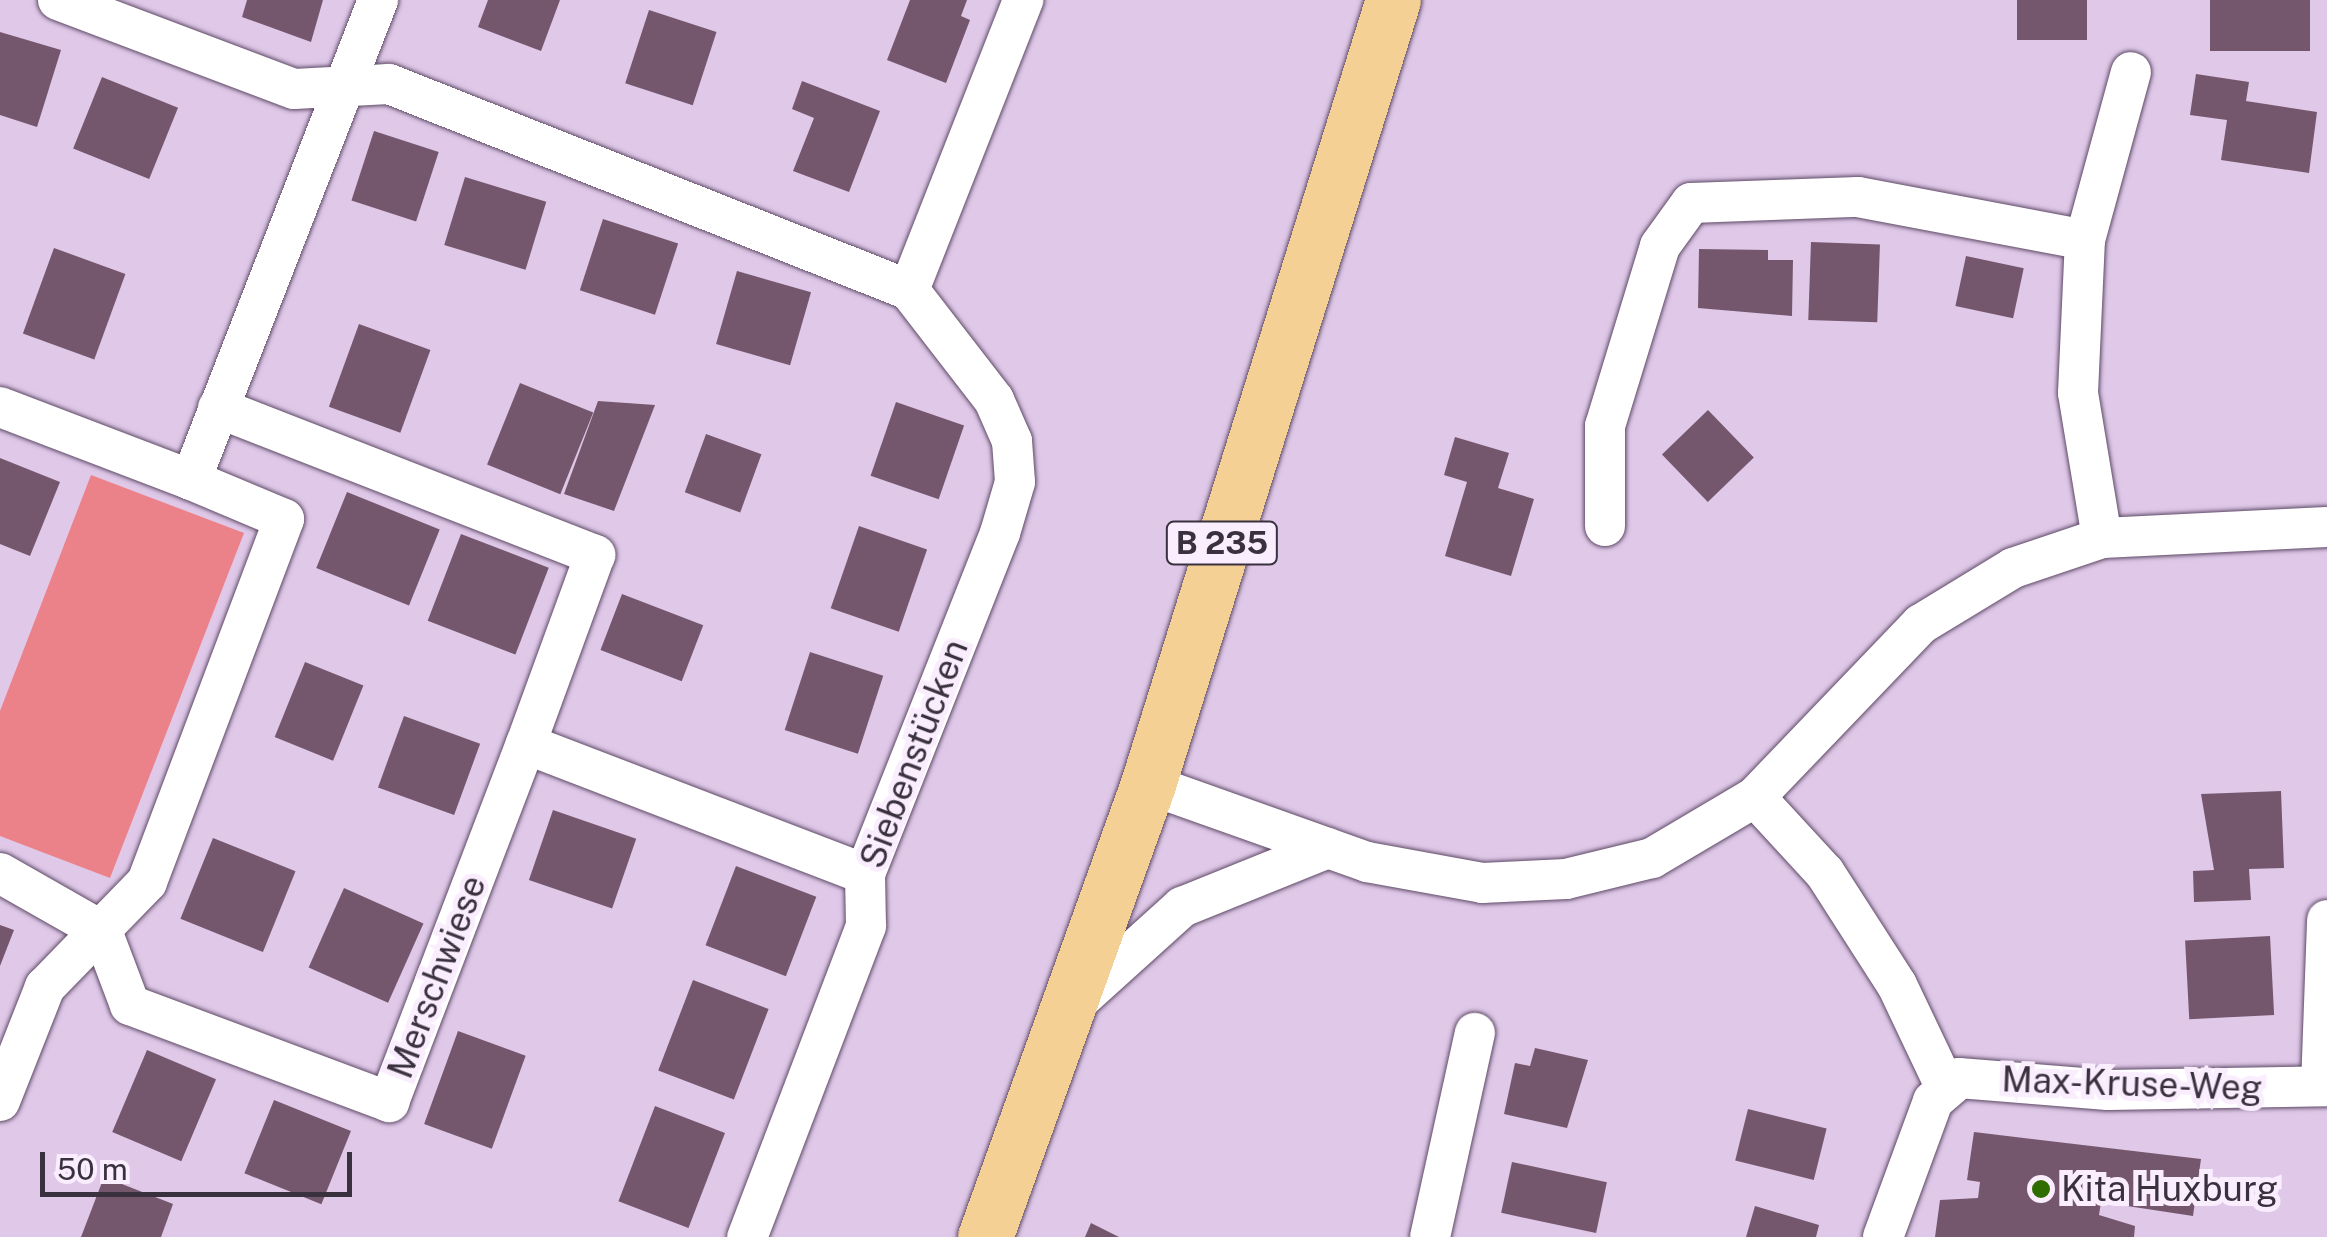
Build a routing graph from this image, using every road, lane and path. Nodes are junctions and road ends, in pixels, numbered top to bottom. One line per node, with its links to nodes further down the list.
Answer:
1 (58, 0): 6 (street)
2 (378, 0): 6 (street)
3 (1023, 0): 8 (street)
4 (1393, 0): 16 (main road, B 235)
5 (2131, 72): 7 (street)
6 (348, 86): 8 (street); 10 (street)
7 (2085, 240): 12 (street); 14 (street)
8 (909, 290): 20 (street, Siebenstücken)
9 (0, 407): 11 (street)
10 (218, 408): 11 (street); 15 (street, Merschwiese)
11 (191, 480): 22 (street)
12 (1604, 526)
13 (2327, 527): 14 (street)
14 (2102, 538): 17 (street)
15 (526, 744): 20 (street); 22 (street, Merschwiese)
16 (1148, 784): 18 (street); 23 (main road, B 235)
17 (1755, 797): 18 (street); 25 (street)
18 (1328, 848): 23 (street)
19 (0, 873): 22 (street)
20 (865, 874): 28 (street, Siebenstücken)
21 (2327, 920): 26 (street, Max-Kruse-Weg)
22 (102, 931): 27 (street)
23 (1068, 1010): 29 (main road, B 235)
24 (1475, 1033): 30 (street)
25 (1944, 1084): 26 (street, Max-Kruse-Weg); 31 (street)
26 (2324, 1086)
27 (0, 1101)
28 (748, 1237)
29 (985, 1237)
30 (1430, 1237)
31 (1883, 1237)

